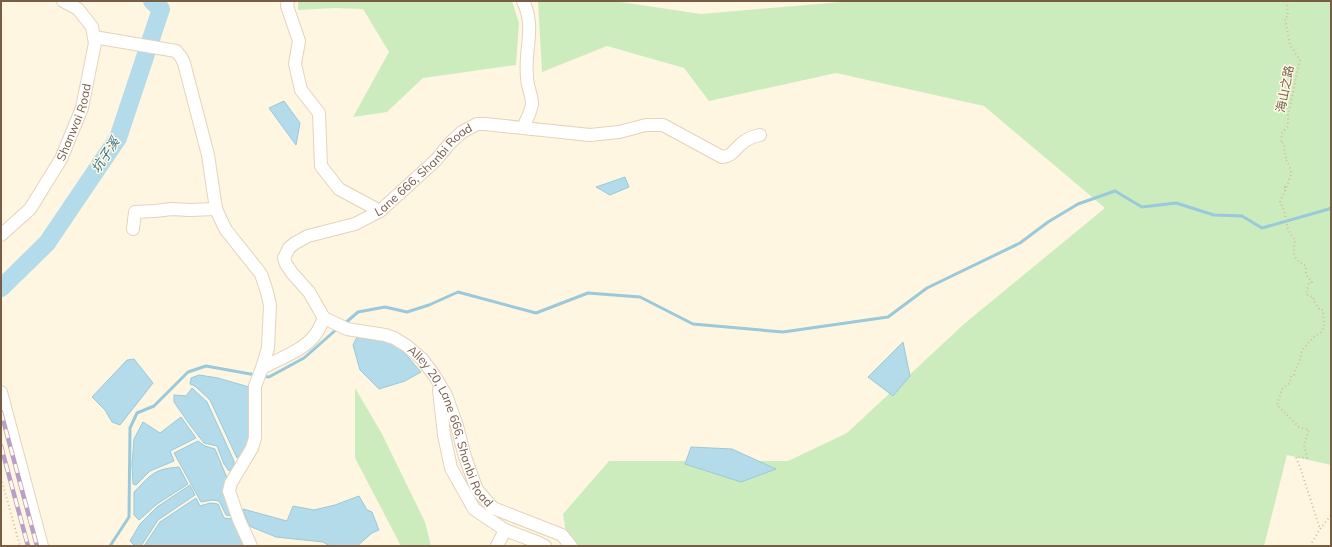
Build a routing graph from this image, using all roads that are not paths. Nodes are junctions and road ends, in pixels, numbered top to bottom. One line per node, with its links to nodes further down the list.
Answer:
1 (64, 1): 4 (street)
2 (288, 1): 8 (street)
3 (523, 1): 5 (street)
4 (94, 37): 7 (street); 10 (street, Shanwai Road)
5 (523, 128): 6 (street, Lane 666, Shanbi Road); 8 (street, Lane 666, Shanbi Road)
6 (760, 135)
7 (216, 209): 9 (street); 12 (street)
8 (380, 211): 11 (street, Lane 666, Shanbi Road)
9 (133, 229)
10 (1, 235)
11 (324, 318): 12 (street); 13 (street, Alley 20, Lane 666, Shanbi Road)
12 (262, 369): 17 (street)
13 (438, 381): 15 (street); 20 (street, Alley 20, Lane 666, Shanbi Road)
14 (1, 392): 16 (street)
15 (505, 530): 18 (street); 19 (street)
16 (42, 546)
17 (252, 546)
18 (497, 546)
19 (545, 546)
20 (572, 546)

